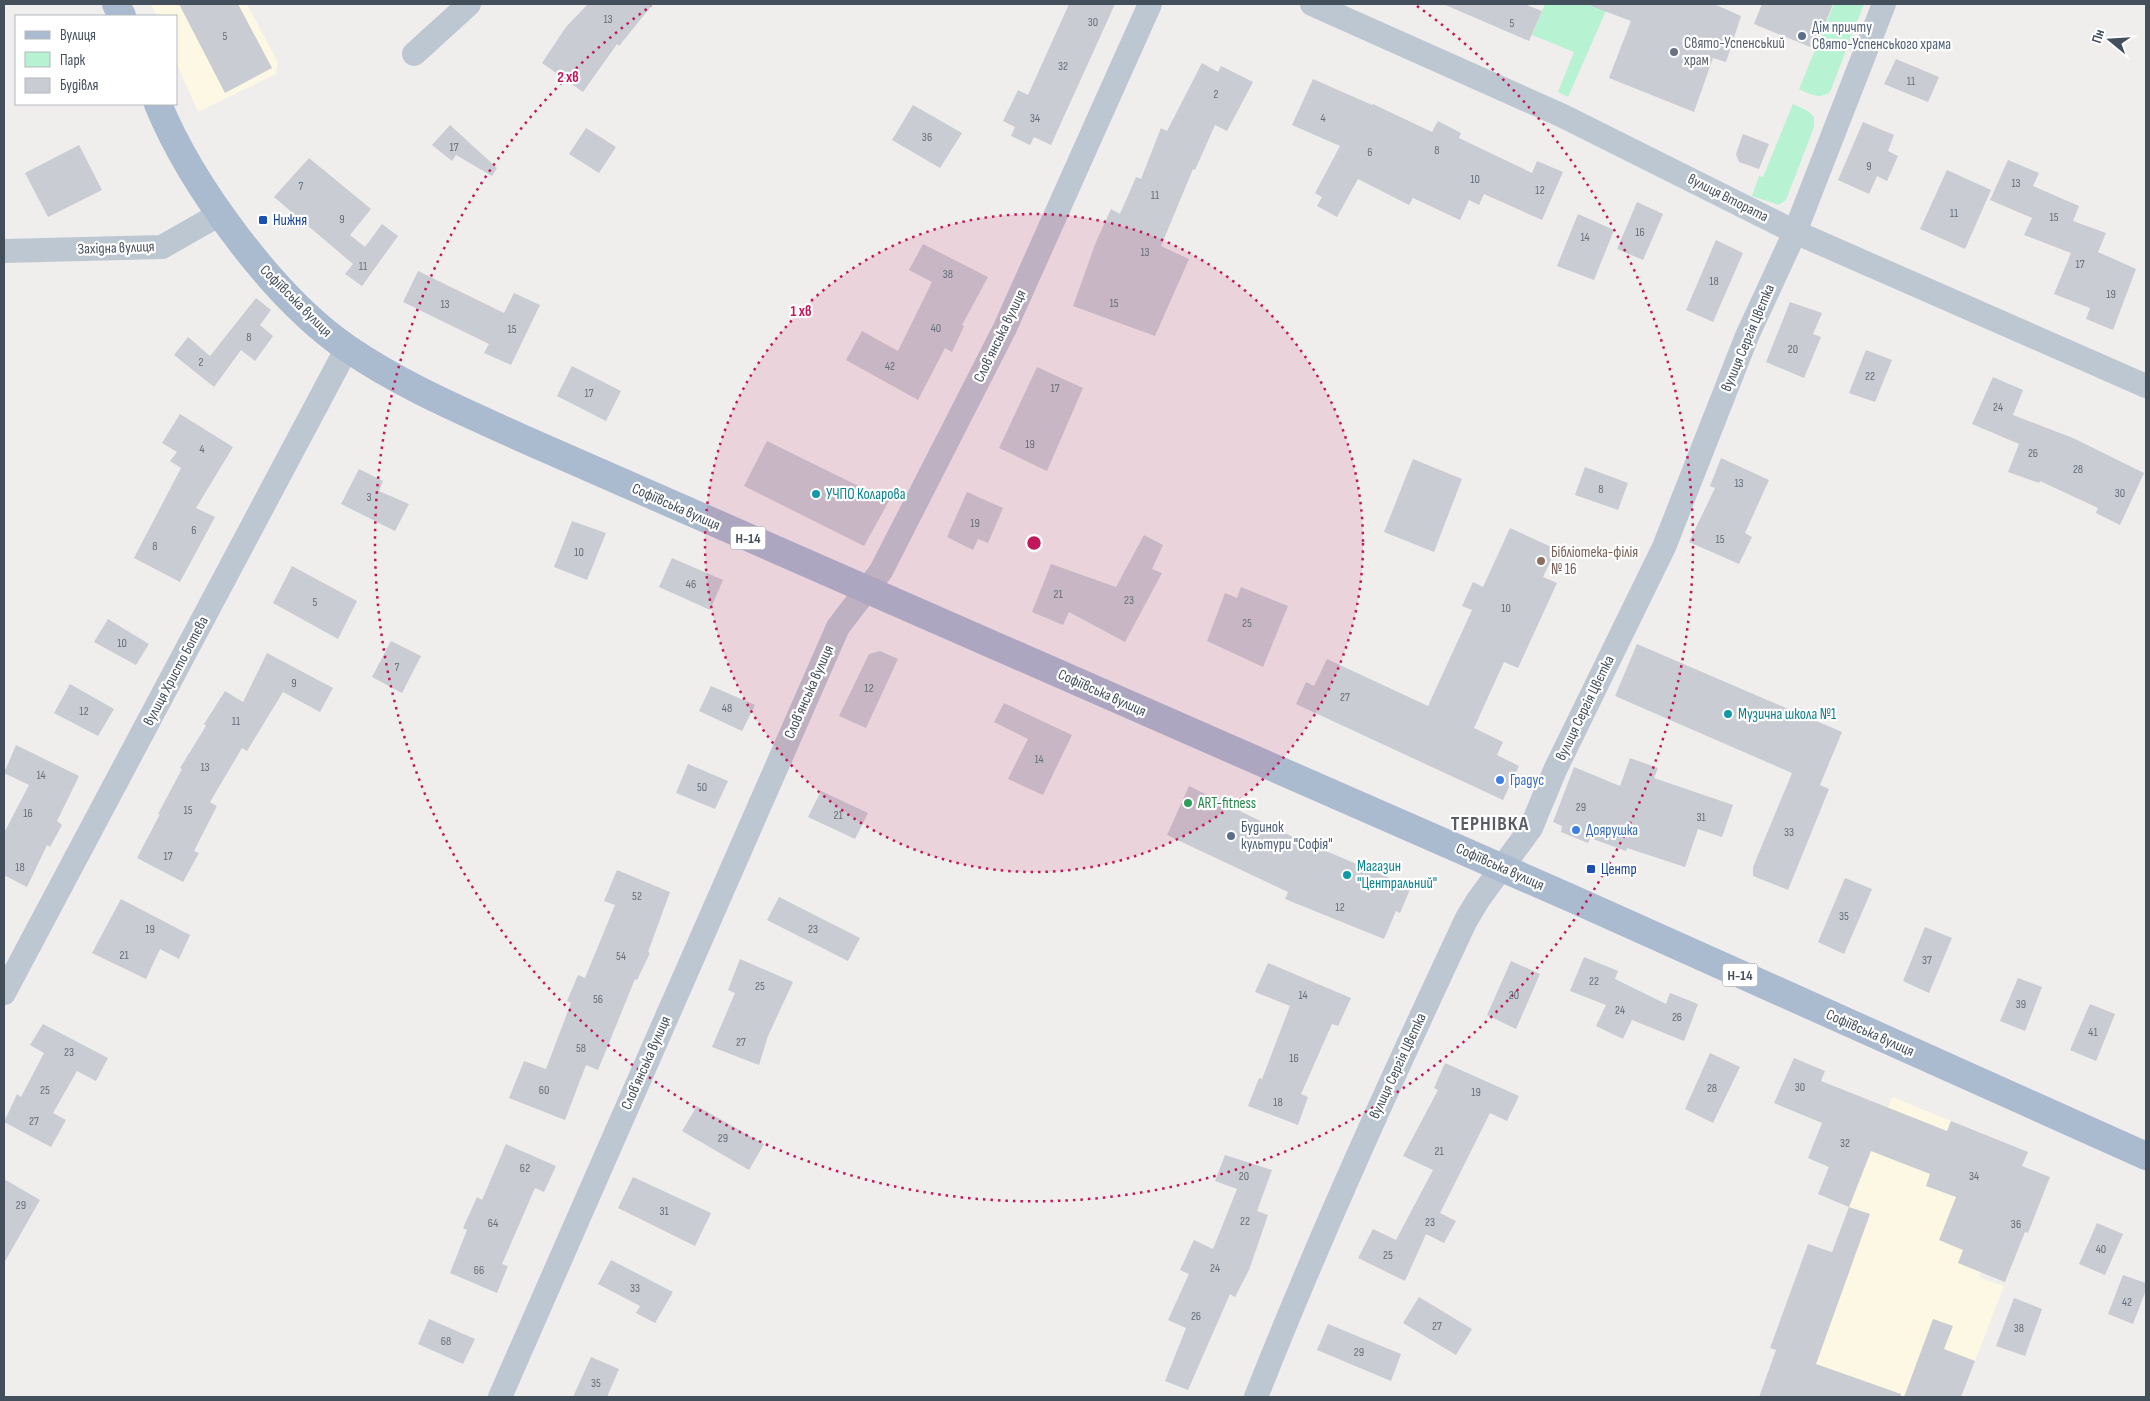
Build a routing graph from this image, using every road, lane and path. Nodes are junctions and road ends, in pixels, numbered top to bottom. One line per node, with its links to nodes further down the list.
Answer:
1 (469, 4): 5 (street)
2 (1150, 4): 12 (street, Словʼянська вулиця)
3 (1312, 4): 8 (street, вулиця Втората)
4 (1884, 4): 8 (street, вулиця Сергія Цвєтка)
5 (414, 54)
6 (158, 105): 7 (main road, Софіївська вулиця / Н-14)
7 (220, 214): 9 (street, Західна вулиця); 10 (main road, Софіївська вулиця / Н-14)
8 (1795, 232): 11 (street, вулиця Втората); 13 (street, вулиця Сергія Цвєтка)
9 (4, 251)
10 (347, 348): 12 (main road, Софіївська вулиця / Н-14); 14 (street, вулиця Христо Ботєва)
11 (2146, 386)
12 (866, 590): 13 (main road, Софіївська вулиця / Н-14); 16 (street, Словʼянська вулиця)
13 (1501, 868): 15 (main road, Софіївська вулиця / Н-14); 17 (street, вулиця Сергія Цвєтка)
14 (4, 993)
15 (2146, 1156)
16 (500, 1397)
17 (1256, 1397)

